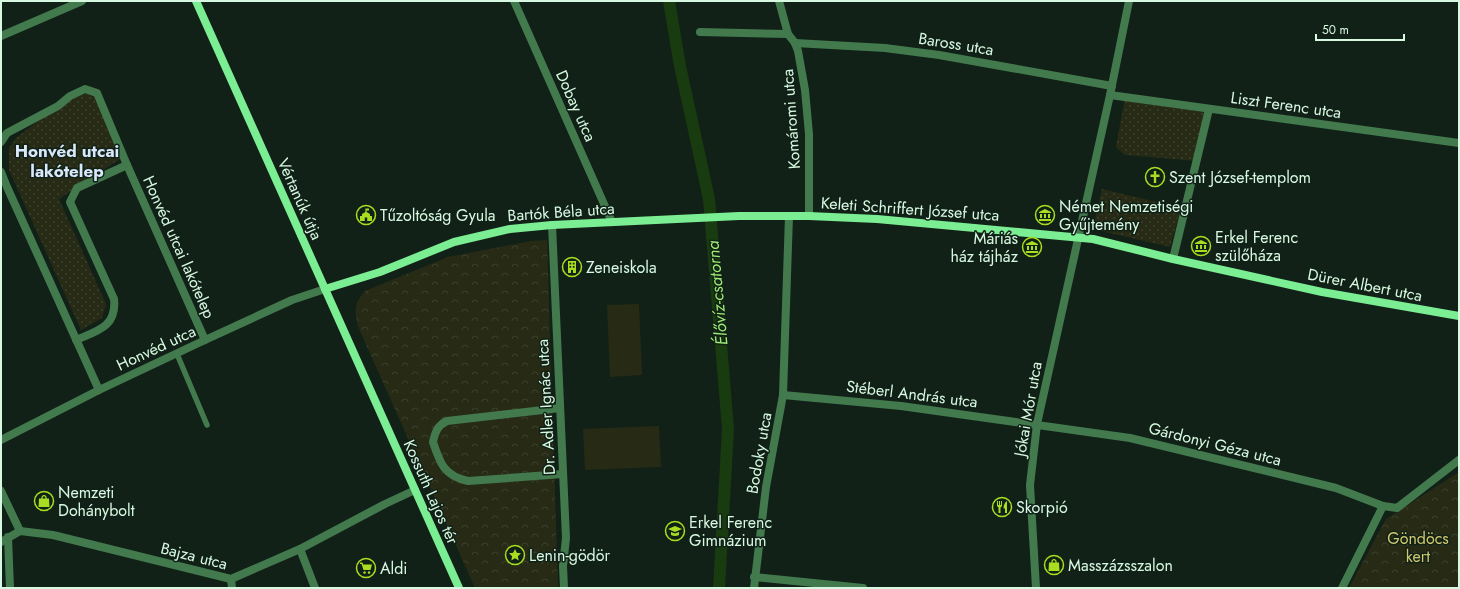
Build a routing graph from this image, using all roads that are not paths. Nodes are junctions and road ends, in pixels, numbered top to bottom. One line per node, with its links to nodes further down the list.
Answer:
1 (82, 1): 8 (street)
2 (196, 1): 23 (main road, Vértanúk útja)
3 (514, 1): 19 (street, Dobay utca)
4 (779, 1): 7 (street, Komáromi utca)
5 (1129, 1): 10 (street, Jókai Mór utca)
6 (700, 32): 7 (street)
7 (788, 34): 9 (street, Komáromi utca)
8 (1, 36)
9 (794, 43): 10 (street, Baross utca); 18 (street, Komáromi utca)
10 (1111, 91): 11 (street, Liszt Ferenc utca); 21 (street, Jókai Mór utca)
11 (1209, 109): 13 (street, Liszt Ferenc utca); 22 (street)
12 (1, 142): 14 (street, Honvéd utcai lakótelep)
13 (1459, 143)
14 (127, 165): 25 (street, Honvéd utcai lakótelep); 26 (street, Honvéd utcai lakótelep)
15 (1, 172): 25 (street)
16 (738, 216): 17 (main road, Keleti Schriffert József utca); 19 (main road, Bartók Béla utca)
17 (789, 216): 18 (main road, Keleti Schriffert József utca); 29 (street)
18 (809, 216): 21 (main road, Keleti Schriffert József utca)
19 (612, 222): 20 (main road, Bartók Béla utca)
20 (552, 225): 23 (main road, Bartók Béla utca); 31 (street, Dr. Adler Ignác utca)
21 (1079, 237): 22 (main road, Dürer Albert utca); 32 (street, Jókai Mór utca)
22 (1173, 260): 24 (main road, Dürer Albert utca)
23 (325, 289): 26 (street, Honvéd utca); 30 (main road, Vértanúk útja)
24 (1459, 316)
25 (76, 340): 28 (street)
26 (205, 340): 27 (street, Honvéd utca)
27 (177, 354): 28 (street, Honvéd utca); 33 (lane)
28 (99, 390): 34 (street, Honvéd utca)
29 (783, 395): 32 (street, Stéberl András utca); 43 (street, Bodoky utca)
30 (378, 408): 37 (main road, Kossuth Lajos tér)
31 (560, 408): 36 (street, Dr. Adler Ignác utca); 36 (street)
32 (1037, 424): 39 (street, Gárdonyi Géza utca); 52 (street, Jókai Mór utca)
33 (208, 425)
34 (1, 440)
35 (1459, 460): 39 (street)
36 (563, 474): 49 (street, Dr. Adler Ignác utca)
37 (415, 490): 42 (street, Bajza utca); 48 (main road, Kossuth Lajos tér)
38 (1, 491): 40 (street)
39 (1383, 506): 53 (street)
40 (20, 531): 41 (street); 44 (street, Bajza utca)
41 (5, 539): 45 (street)
42 (300, 549): 44 (street, Bajza utca); 47 (street)
43 (754, 577): 50 (street, Bodoky utca); 51 (street)
44 (231, 579): 46 (street)
45 (10, 588)
46 (232, 588)
47 (315, 588)
48 (459, 588)
49 (564, 588)
50 (754, 588)
51 (863, 588)
52 (1036, 588)
53 (1342, 588)

